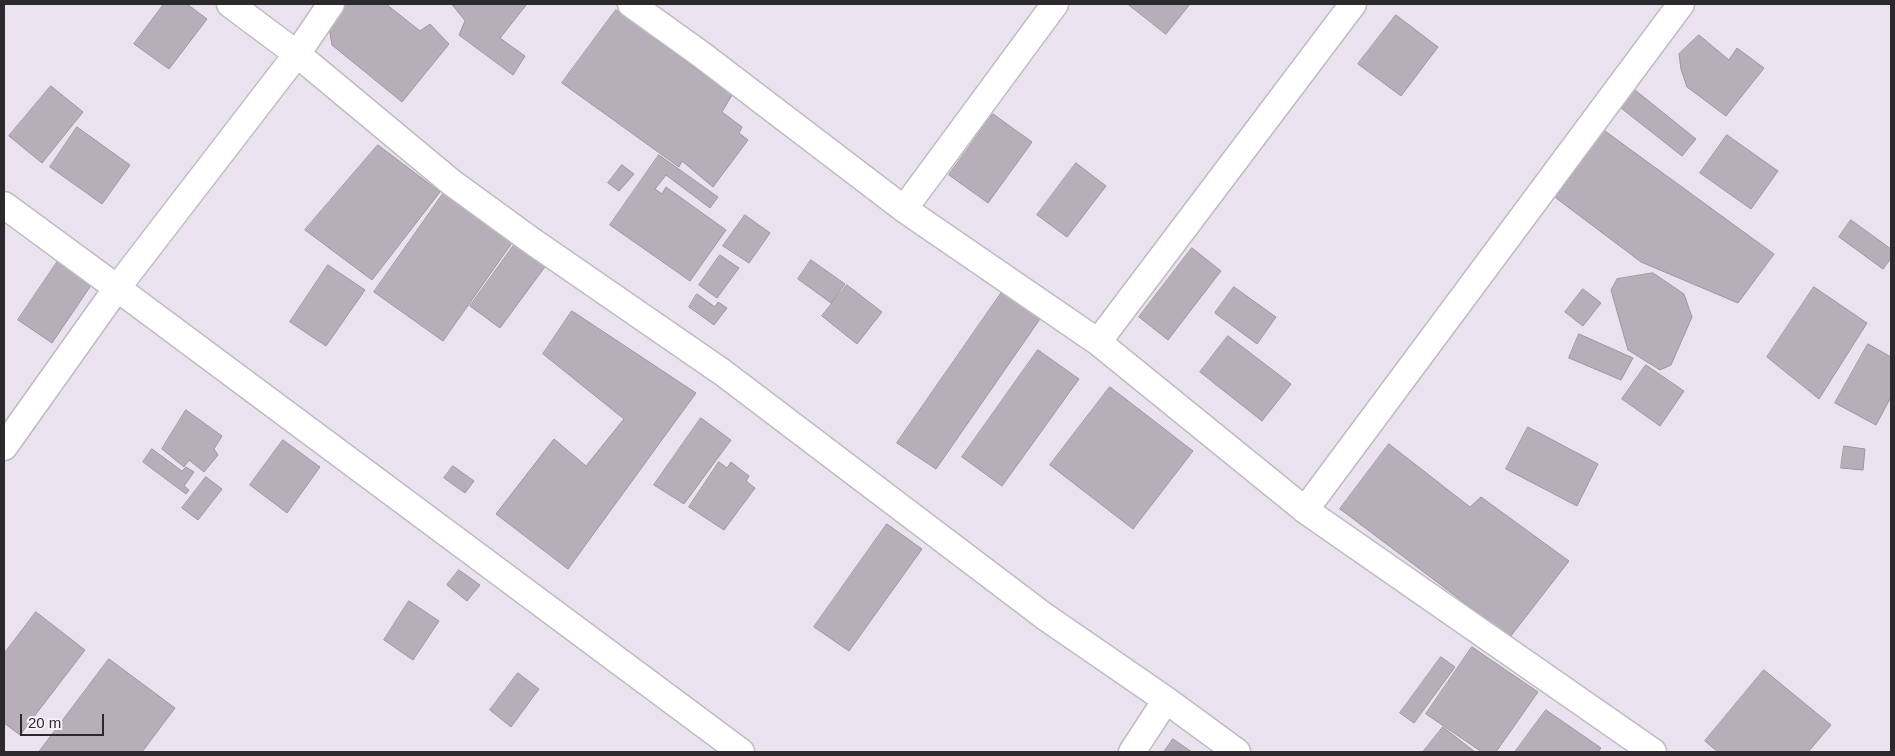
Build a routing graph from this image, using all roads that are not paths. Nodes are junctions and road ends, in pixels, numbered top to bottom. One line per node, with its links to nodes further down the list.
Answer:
1 (230, 4): 7 (street)
2 (331, 4): 7 (street)
3 (631, 4): 9 (street)
4 (1055, 4): 9 (street)
5 (1353, 4): 11 (street)
6 (1681, 4): 13 (street)
7 (297, 54): 10 (street); 14 (street)
8 (4, 205): 10 (street)
9 (904, 209): 11 (street)
10 (117, 288): 12 (street); 15 (street)
11 (1098, 342): 13 (street)
12 (4, 447)
13 (1305, 510): 18 (street)
14 (1166, 700): 16 (street); 17 (street)
15 (740, 752)
16 (1132, 752)
17 (1237, 752)
18 (1653, 752)

